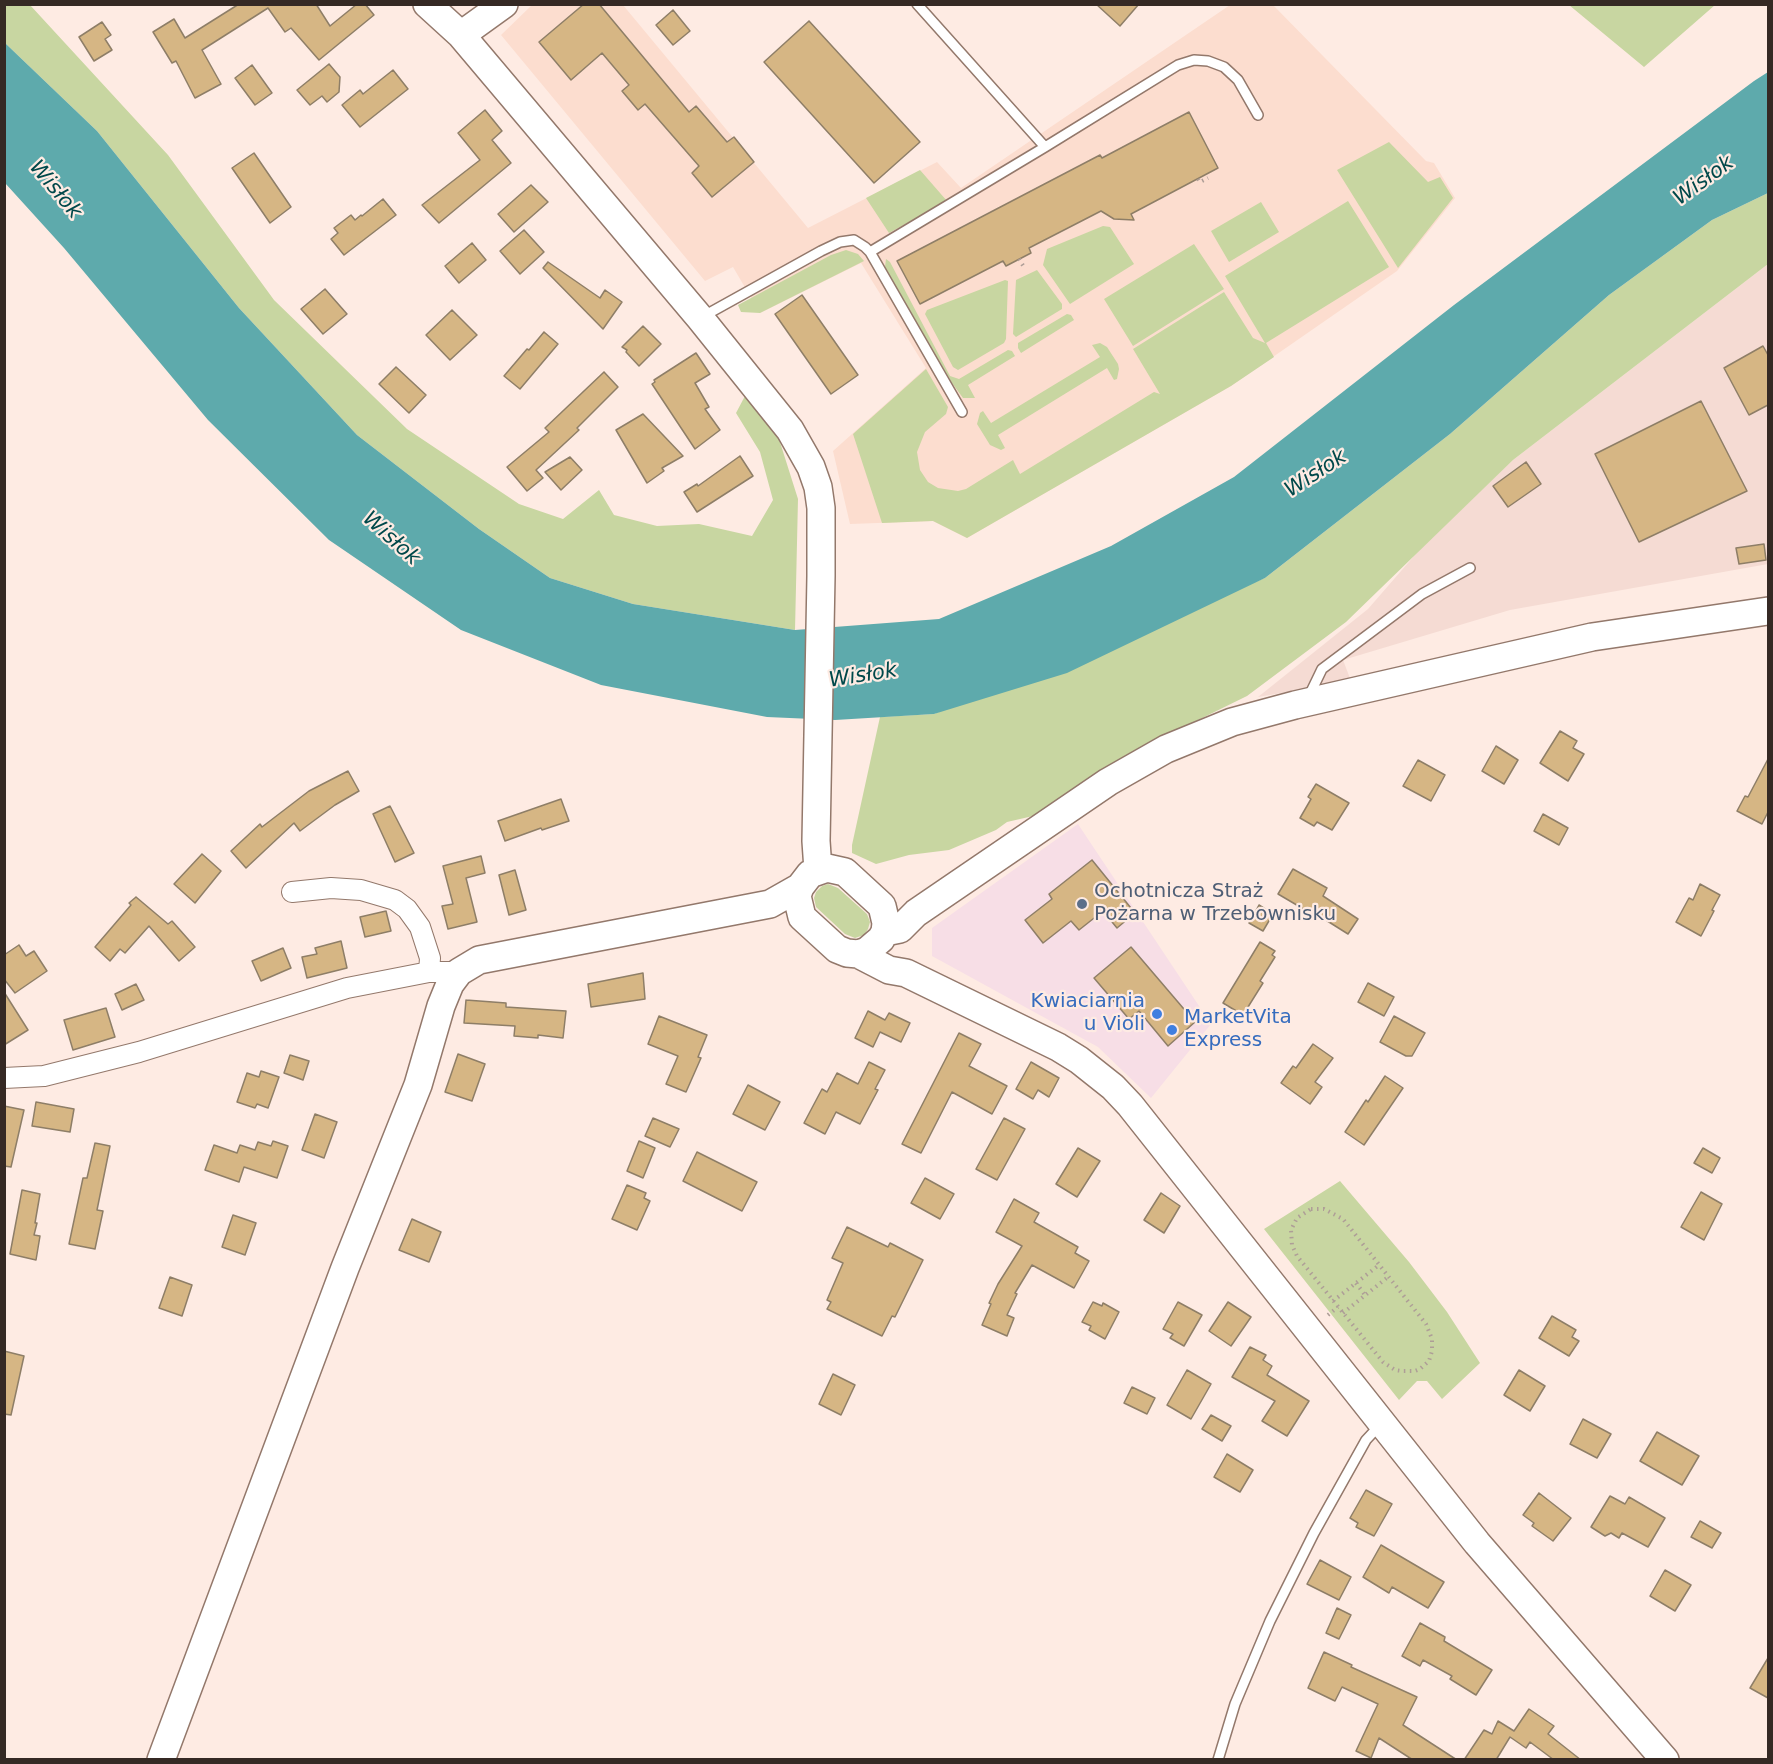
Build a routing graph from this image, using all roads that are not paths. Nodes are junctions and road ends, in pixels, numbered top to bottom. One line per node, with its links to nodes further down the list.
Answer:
1 (427, 4): 4 (street)
2 (504, 4): 4 (street)
3 (917, 4): 6 (lane)
4 (461, 35): 8 (street)
5 (1258, 115): 6 (lane)
6 (1046, 147): 7 (lane)
7 (870, 252): 8 (lane); 9 (lane)
8 (700, 318): 13 (street)
9 (962, 412)
10 (1470, 568): 12 (lane)
11 (1768, 610): 12 (street)
12 (1306, 703): 17 (street)
13 (809, 878): 15 (street); 16 (street); 17 (street)
14 (292, 892): 19 (street)
15 (770, 904): 16 (street); 20 (street)
16 (802, 917): 18 (street)
17 (883, 924): 18 (street); 21 (street)
18 (858, 954): 21 (street)
19 (429, 972): 20 (street); 22 (street)
20 (459, 972): 24 (street)
21 (906, 973): 23 (street)
22 (4, 1078)
23 (1382, 1423): 25 (lane); 26 (street)
24 (161, 1760)
25 (1218, 1760)
26 (1665, 1760)

